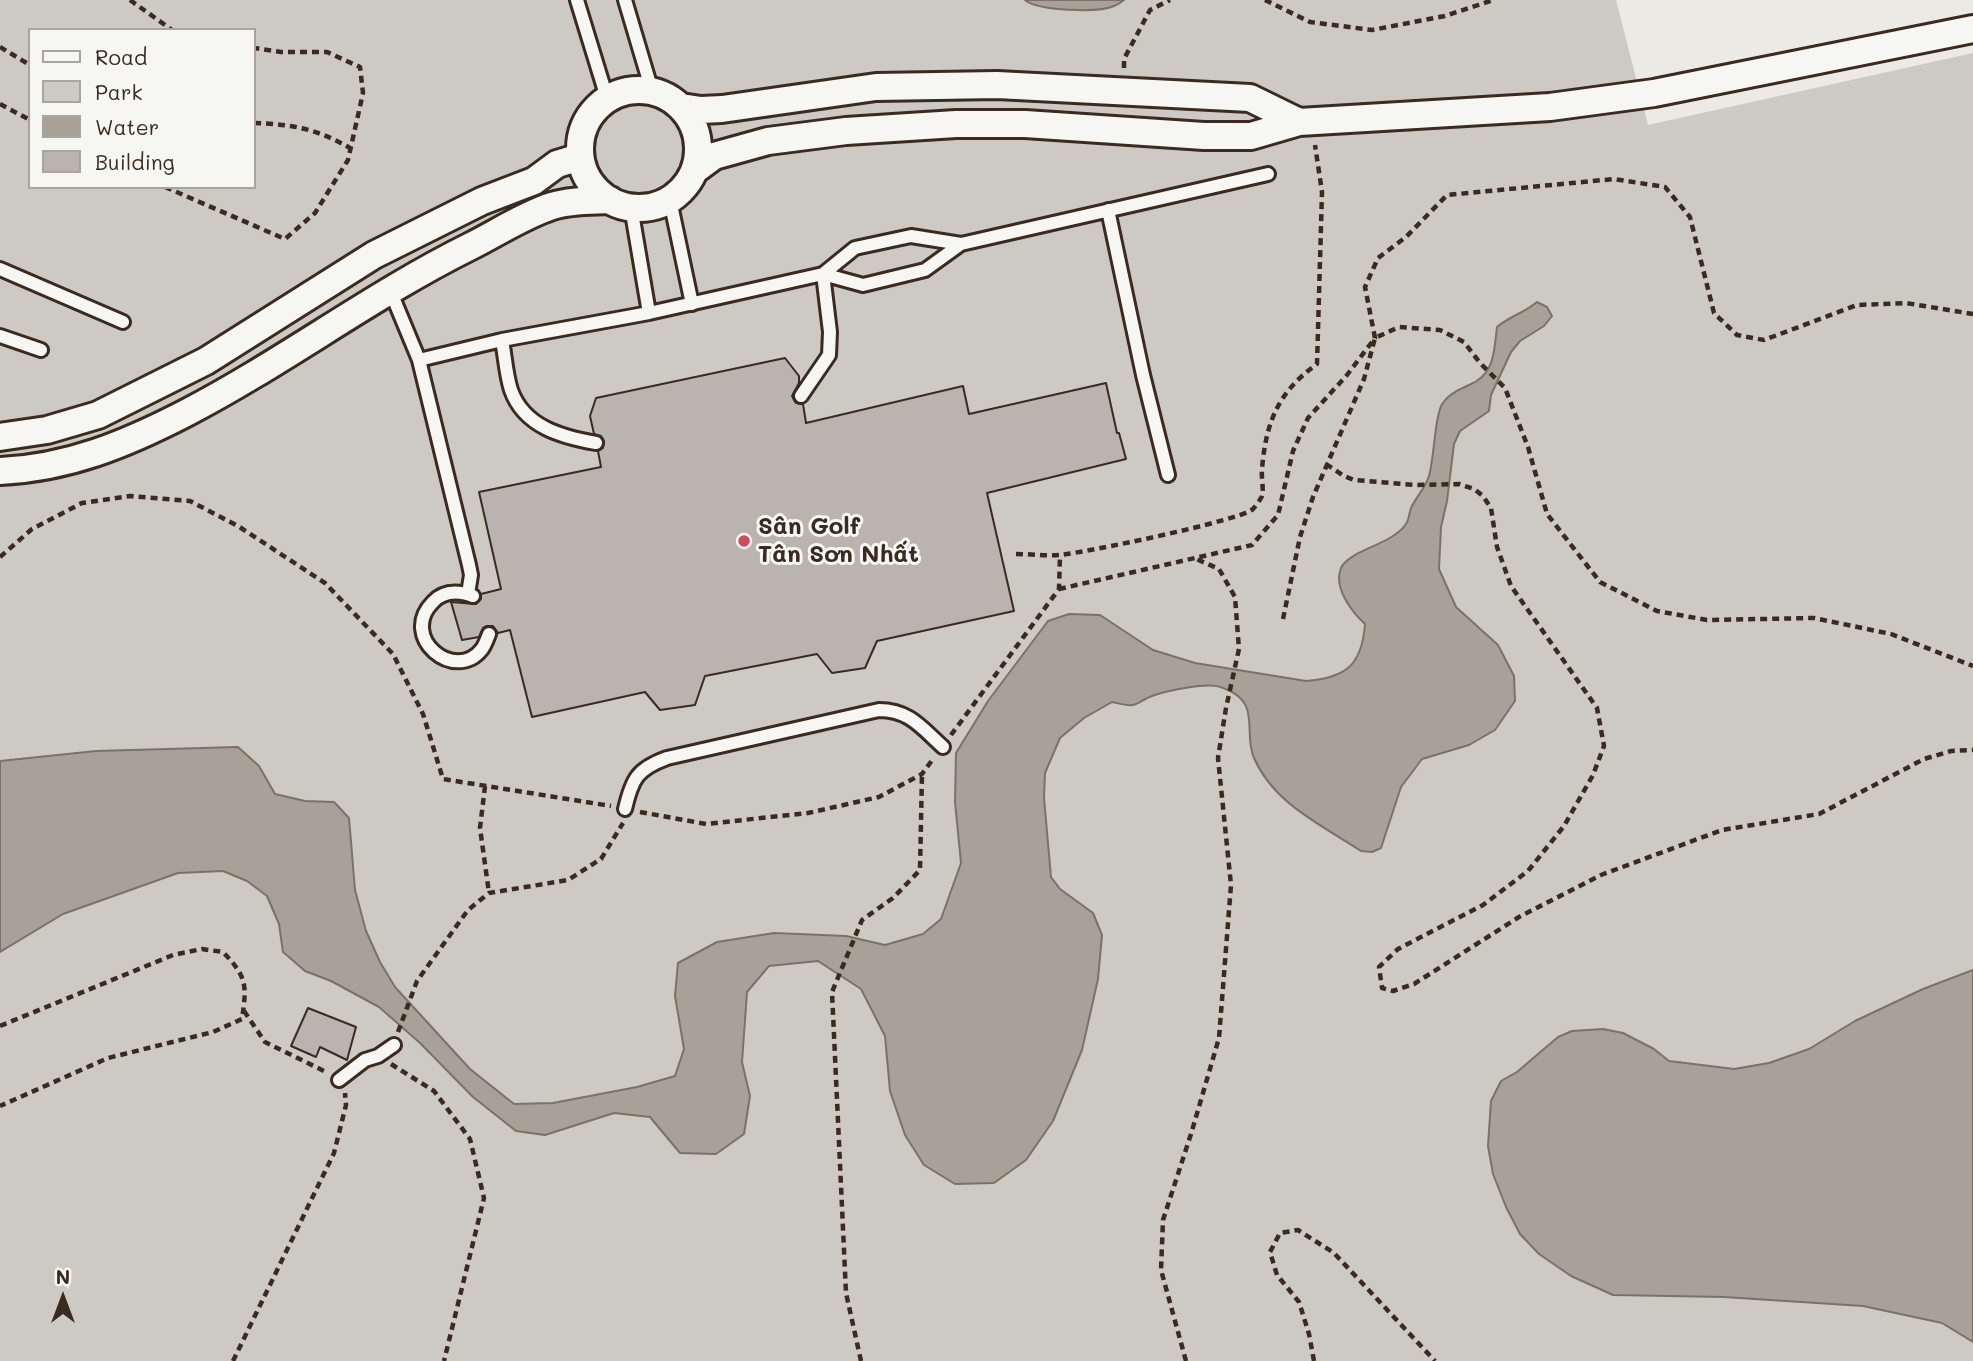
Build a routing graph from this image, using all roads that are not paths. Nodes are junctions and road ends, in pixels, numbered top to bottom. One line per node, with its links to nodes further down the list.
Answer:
1 (577, 0): 6 (lane)
2 (625, 0): 5 (lane)
3 (1973, 29): 8 (street)
4 (1046, 87): 7 (street); 8 (street); 9 (street)
5 (652, 91): 6 (street); 7 (street)
6 (607, 98): 10 (street)
7 (681, 107): 11 (street)
8 (1305, 122): 9 (street)
9 (1046, 125): 11 (street)
10 (580, 157): 14 (street); 21 (street)
11 (695, 170): 13 (street)
12 (1268, 174): 15 (lane)
13 (670, 200): 14 (street); 20 (lane)
14 (620, 204): 19 (street); 22 (lane)
15 (1108, 210): 16 (lane); 33 (lane)
16 (961, 244): 18 (lane); 18 (lane)
17 (0, 269): 23 (lane)
18 (824, 274): 20 (lane); 29 (lane)
19 (390, 289): 26 (street); 28 (lane)
20 (692, 304): 22 (lane)
21 (284, 312): 26 (street); 30 (street)
22 (649, 313): 25 (lane)
23 (123, 322)
24 (0, 336): 27 (lane)
25 (502, 340): 28 (lane); 31 (lane)
26 (306, 344): 32 (street)
27 (41, 351)
28 (419, 360): 34 (lane)
29 (802, 396)
30 (0, 437)
31 (596, 443)
32 (0, 471)
33 (1168, 475)
34 (489, 634)
35 (943, 747): 36 (lane)
36 (628, 809)
37 (394, 1045): 38 (lane)
38 (339, 1080)

